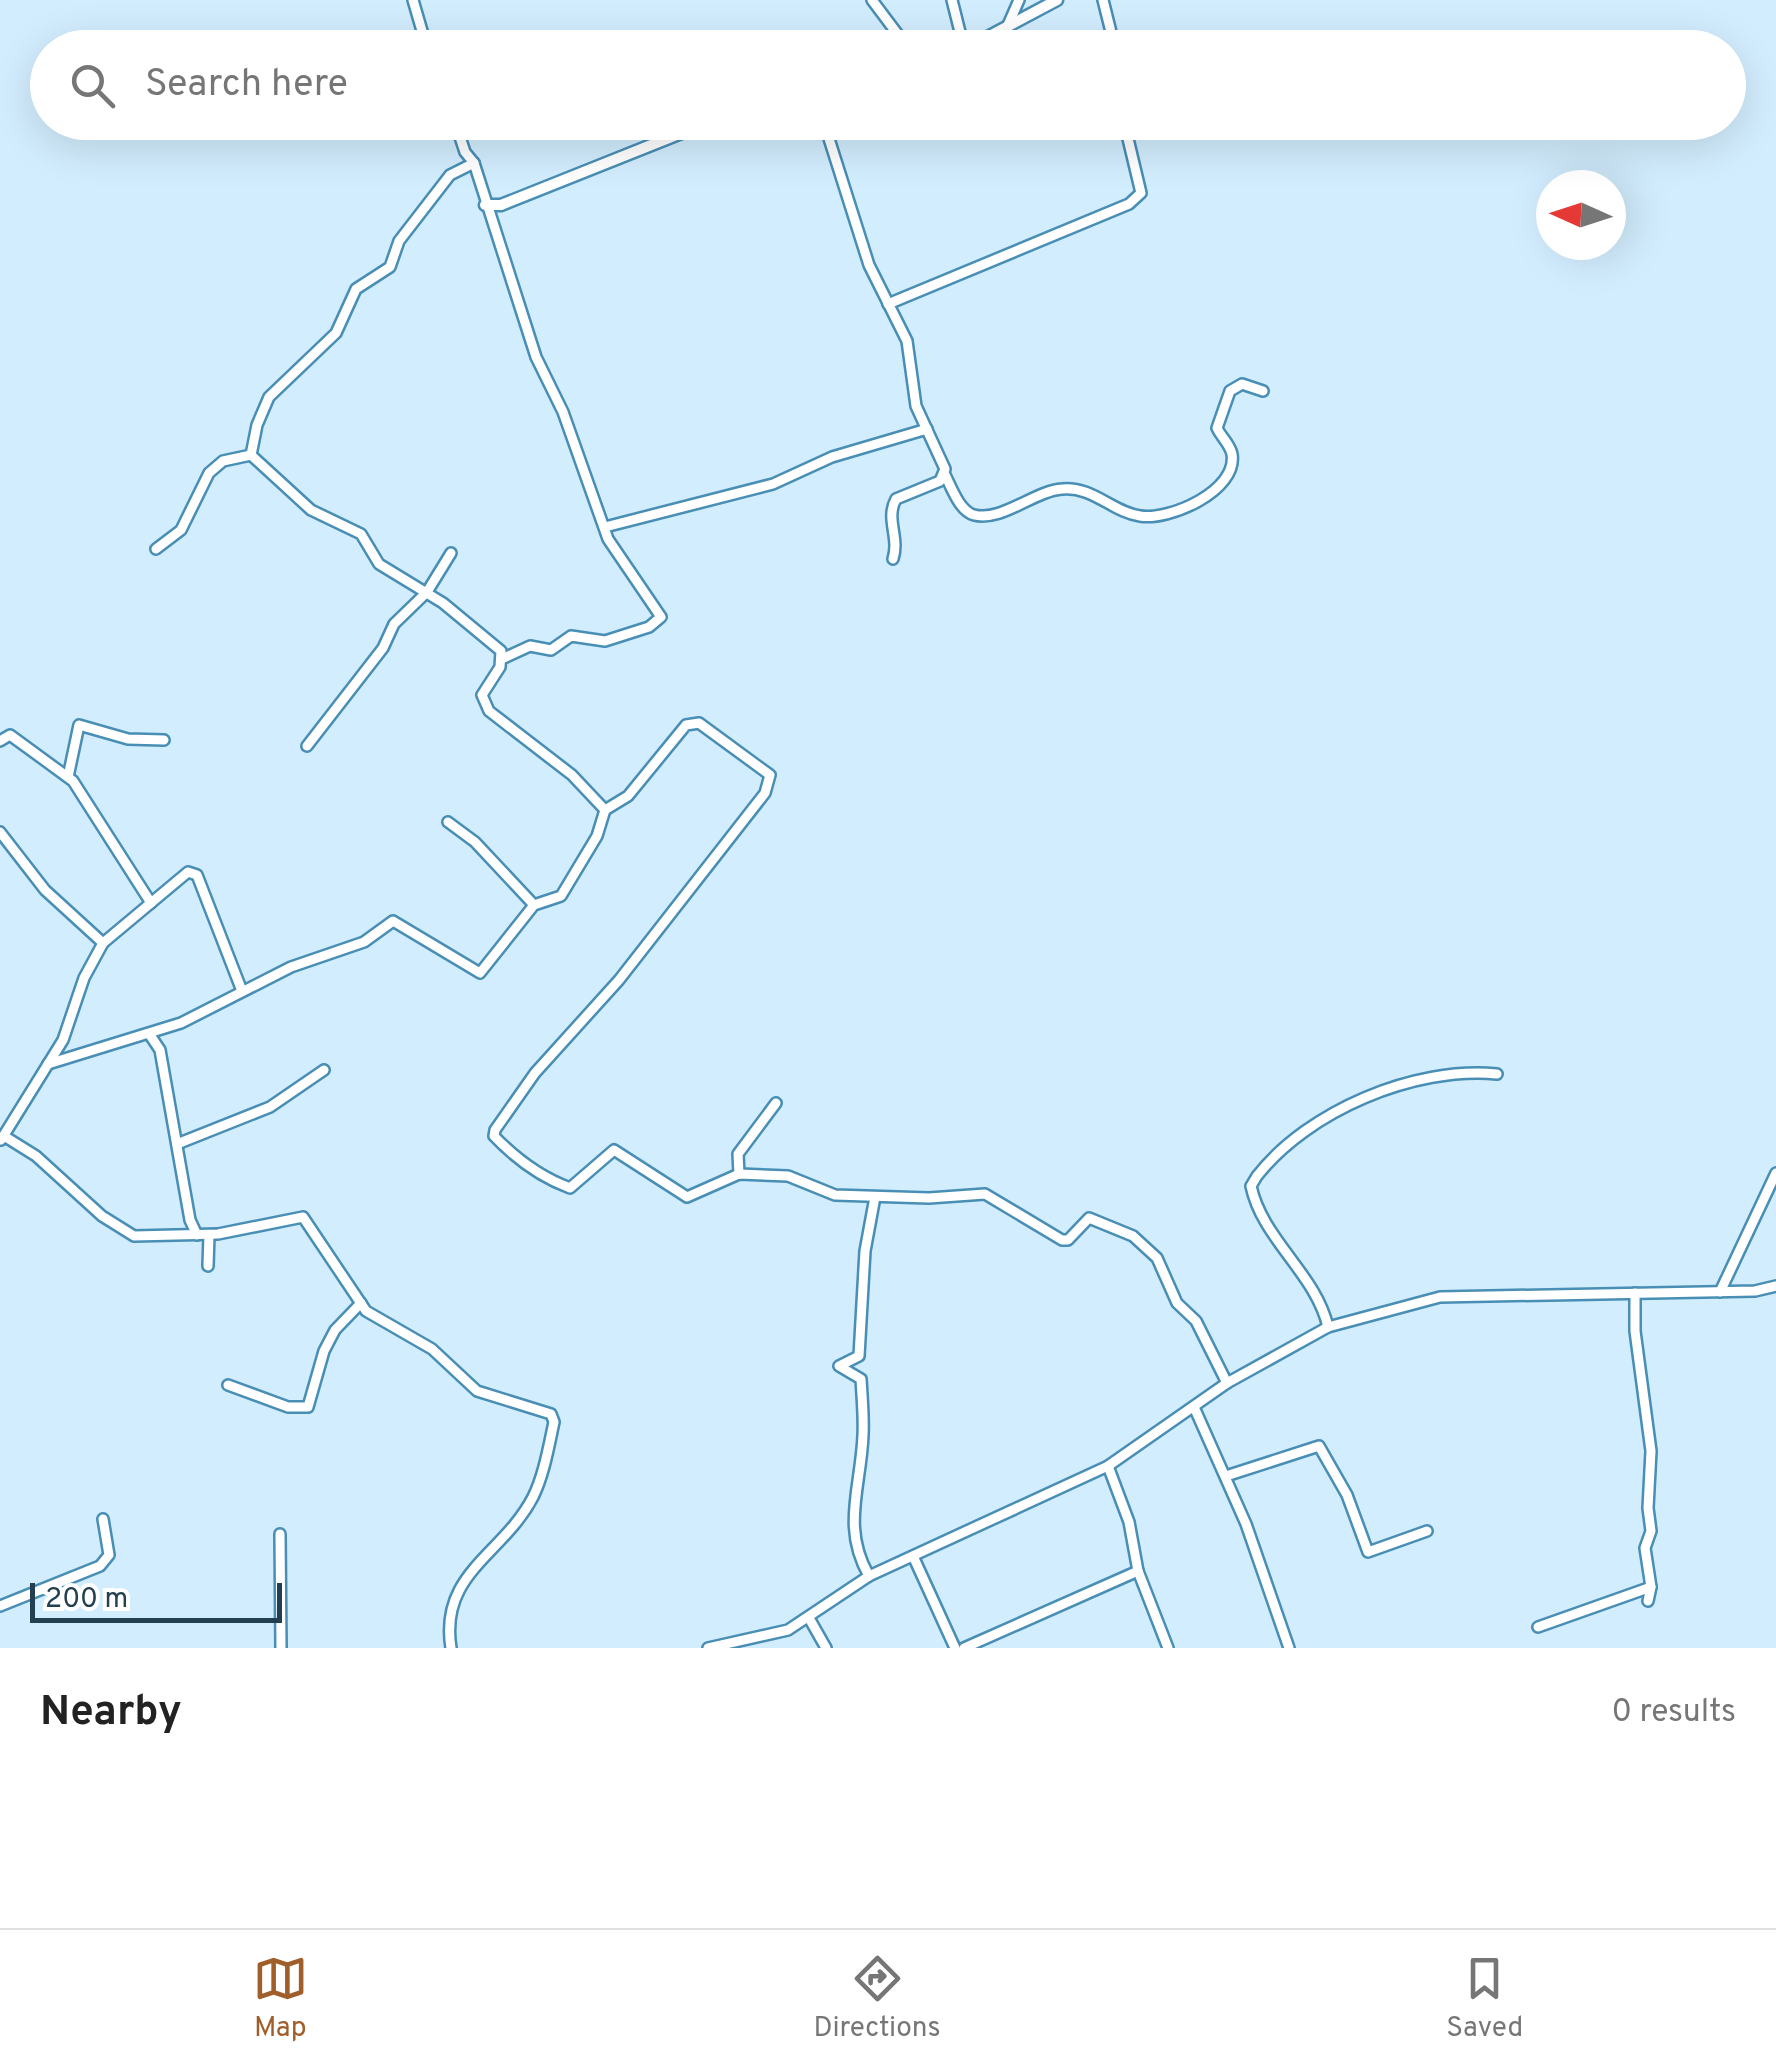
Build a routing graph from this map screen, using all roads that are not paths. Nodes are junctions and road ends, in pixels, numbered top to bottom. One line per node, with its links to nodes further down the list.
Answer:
1 (412, 0): 8 (street)
2 (872, 0): 9 (street)
3 (952, 0): 10 (street)
4 (1019, 0): 7 (street)
5 (1057, 0): 7 (street)
6 (1103, 0): 12 (street)
7 (1008, 24): 11 (street)
8 (421, 30)
9 (894, 30)
10 (961, 30)
11 (998, 30)
12 (1110, 30)
13 (461, 140): 17 (street)
14 (664, 140): 18 (street)
15 (826, 140): 19 (street)
16 (1128, 140): 19 (street)
17 (474, 164): 18 (street); 22 (street)
18 (484, 205): 24 (street)
19 (888, 304): 21 (street)
20 (1263, 391): 23 (street)
21 (927, 430): 23 (street); 24 (street)
22 (252, 456): 25 (street); 28 (street)
23 (944, 472): 27 (street)
24 (605, 527): 29 (street)
25 (156, 549)
26 (451, 553): 28 (street)
27 (893, 559)
28 (427, 592): 29 (street); 32 (street)
29 (504, 658): 34 (street)
30 (164, 740): 33 (street)
31 (0, 742): 33 (street)
32 (307, 746)
33 (68, 777): 37 (street)
34 (605, 810): 38 (street); 48 (street)
35 (448, 822): 38 (street)
36 (0, 832): 39 (street)
37 (151, 902): 39 (street); 40 (street)
38 (534, 904): 40 (street)
39 (102, 943): 42 (street)
40 (242, 991): 41 (street)
41 (150, 1035): 42 (street); 47 (street)
42 (48, 1064): 46 (street)
43 (324, 1070): 47 (street)
44 (1496, 1074): 58 (street)
45 (776, 1103): 48 (street)
46 (2, 1138): 52 (street)
47 (178, 1144): 52 (street)
48 (739, 1174): 50 (street)
49 (1776, 1174): 55 (street)
50 (875, 1197): 59 (street); 61 (street)
51 (210, 1235): 52 (street); 53 (street); 57 (street)
52 (198, 1236)
53 (208, 1266)
54 (1776, 1286): 55 (street)
55 (1720, 1292): 56 (street)
56 (1635, 1293): 58 (street); 72 (street)
57 (360, 1303): 62 (street); 78 (street)
58 (1328, 1328): 61 (street)
59 (860, 1356): 60 (street); 60 (street)
60 (860, 1379): 71 (street)
61 (1227, 1384): 63 (street)
62 (228, 1385)
63 (1194, 1407): 64 (street); 65 (street)
64 (1108, 1466): 69 (street); 70 (street)
65 (1226, 1476): 67 (street); 84 (street)
66 (104, 1519): 74 (street)
67 (1427, 1532)
68 (280, 1534): 77 (street)
69 (913, 1556): 71 (street); 81 (street)
70 (1138, 1571): 82 (street); 83 (street)
71 (869, 1576): 75 (street)
72 (1651, 1587): 73 (street); 76 (street)
73 (1648, 1602)
74 (0, 1606)
75 (809, 1618): 79 (street); 80 (street)
76 (1538, 1627)
77 (282, 1648)
78 (451, 1648)
79 (708, 1648)
80 (826, 1648)
81 (955, 1648)
82 (964, 1648)
83 (1168, 1648)
84 (1289, 1648)

